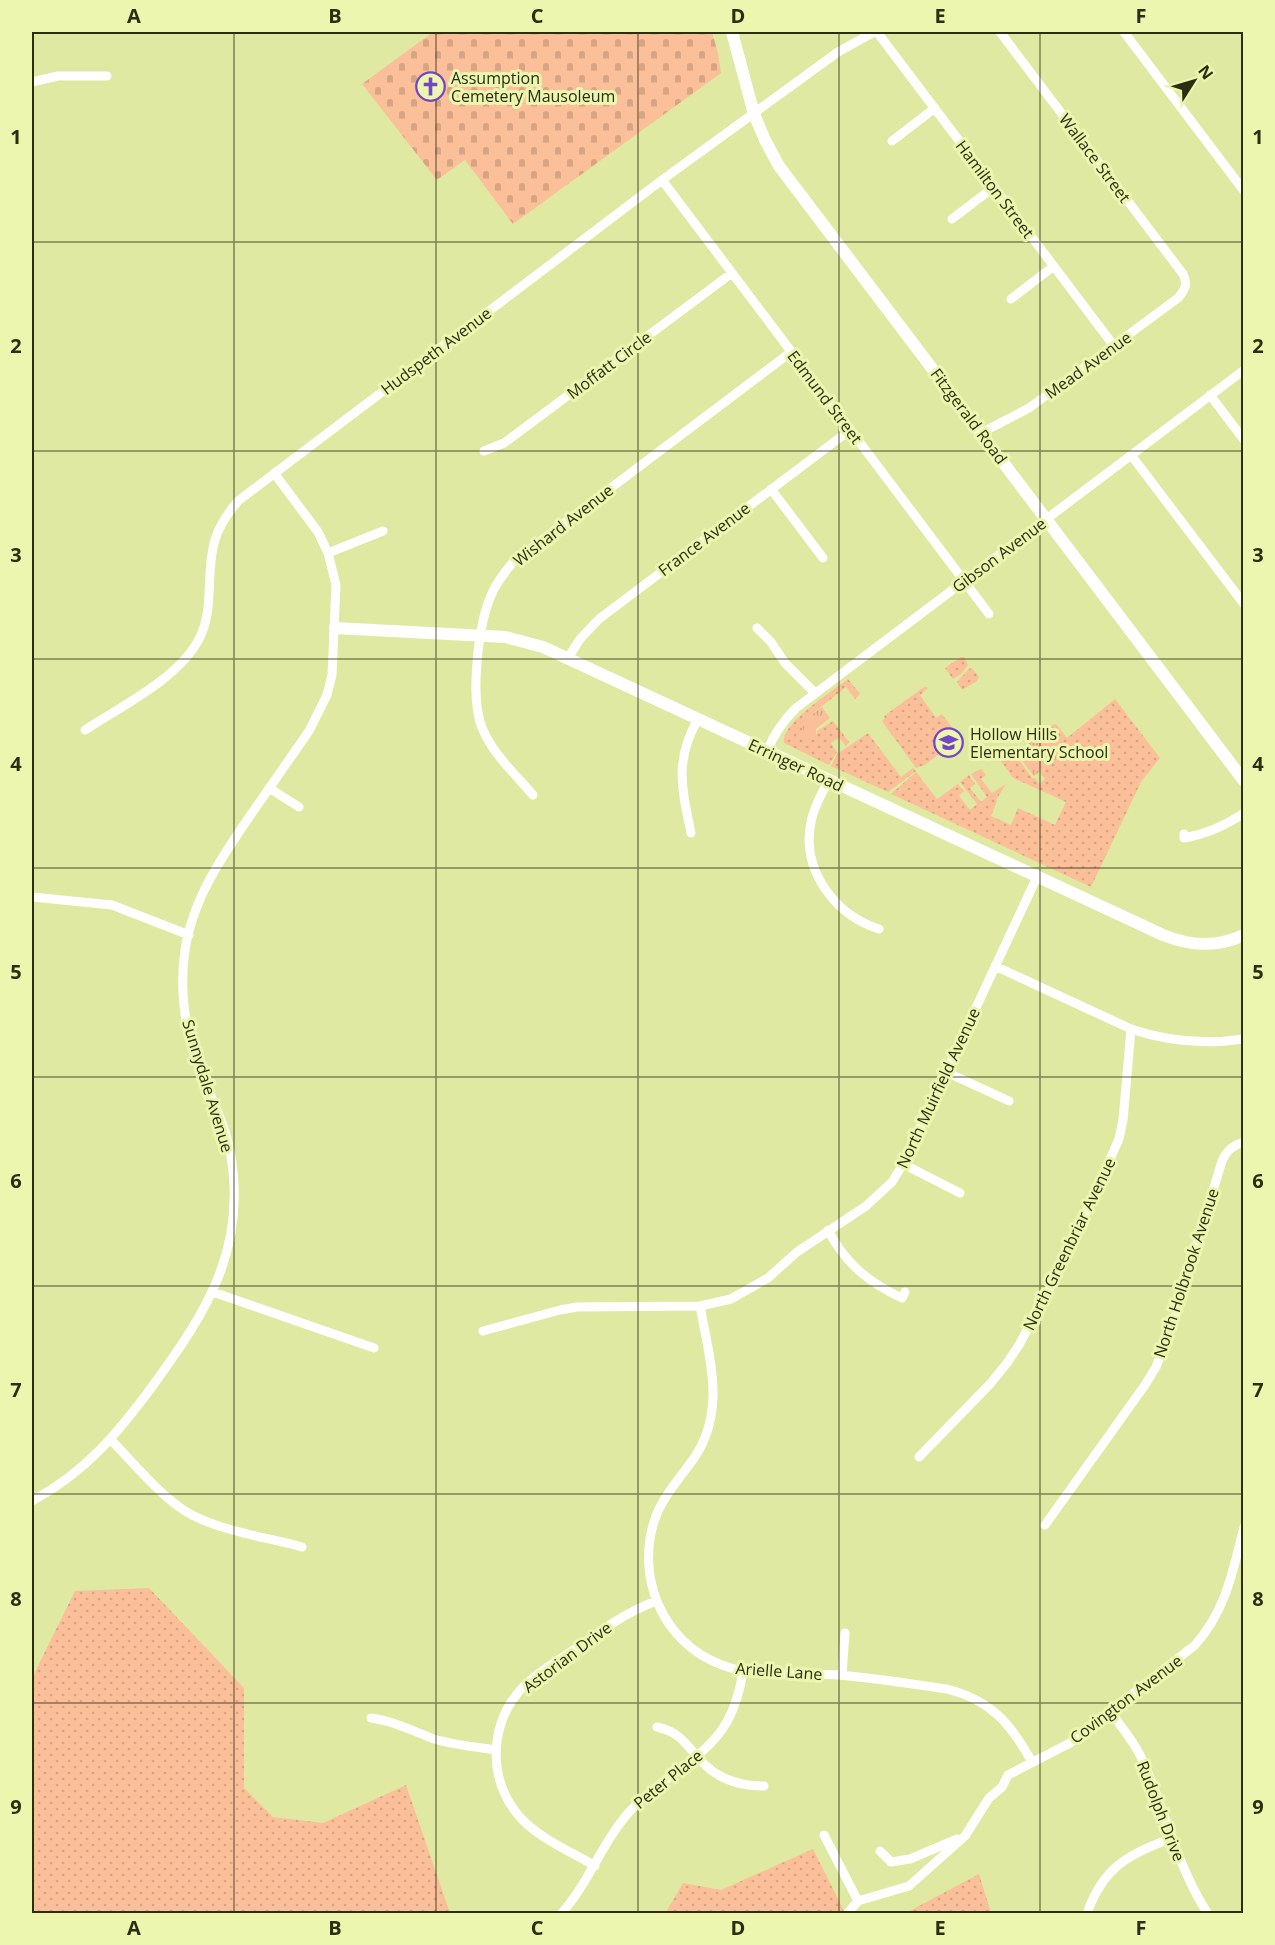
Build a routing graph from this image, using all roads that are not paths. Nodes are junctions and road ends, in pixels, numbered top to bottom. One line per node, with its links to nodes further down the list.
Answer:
1 (732, 32): 8 (street, Fitzgerald Road)
2 (875, 32): 7 (street, Hamilton Street); 8 (street, Hudspeth Avenue)
3 (1000, 32): 16 (street, Wallace Street)
4 (1124, 32): 12 (street)
5 (107, 76): 6 (street)
6 (32, 82)
7 (934, 108): 9 (street); 11 (street, Hamilton Street)
8 (754, 114): 10 (street, Hudspeth Avenue); 23 (street, Fitzgerald Road)
9 (892, 141)
10 (662, 180): 15 (street, Edmund Street); 27 (street, Hudspeth Avenue)
11 (994, 187): 13 (street); 14 (street, Hamilton Street)
12 (1244, 191)
13 (952, 219)
14 (1054, 266): 17 (street); 18 (street, Hamilton Street)
15 (732, 273): 19 (street, Edmund Street); 25 (street, Moffatt Circle)
16 (1186, 285): 18 (street, Mead Avenue)
17 (1011, 298)
18 (1114, 346): 23 (street, Mead Avenue)
19 (791, 352): 22 (street, Edmund Street); 38 (street, Wishard Avenue)
20 (1244, 370): 21 (street, Gibson Avenue)
21 (1210, 395): 24 (street); 26 (street, Gibson Avenue)
22 (850, 430): 28 (street, France Avenue); 33 (street, Edmund Street)
23 (981, 433): 29 (street, Fitzgerald Road)
24 (1244, 440)
25 (484, 451)
26 (1131, 455): 29 (street, Gibson Avenue); 34 (street)
27 (274, 473): 31 (street, Sunnydale Avenue); 42 (street, Hudspeth Avenue)
28 (771, 489): 32 (street); 39 (street, France Avenue)
29 (1046, 519): 33 (street, Gibson Avenue); 45 (street, Fitzgerald Road)
30 (383, 531): 31 (street)
31 (328, 553): 36 (street, Sunnydale Avenue)
32 (823, 558)
33 (964, 581): 35 (street, Edmund Street); 40 (street, Gibson Avenue)
34 (1244, 604)
35 (989, 614)
36 (335, 628): 38 (street, Erringer Road); 46 (street, Sunnydale Avenue)
37 (757, 628): 40 (street)
38 (481, 635): 39 (street, Erringer Road); 47 (street, Wishard Avenue)
39 (568, 658): 41 (street, Erringer Road)
40 (815, 693): 43 (street, Gibson Avenue)
41 (698, 719): 43 (street, Erringer Road); 50 (street)
42 (85, 730)
43 (767, 751): 44 (street, Erringer Road)
44 (829, 780): 52 (street, Erringer Road); 54 (street)
45 (1244, 781)
46 (269, 788): 48 (street); 55 (street, Sunnydale Avenue)
47 (533, 795)
48 (299, 807)
49 (1244, 813): 51 (street)
50 (691, 833)
51 (1184, 834)
52 (1037, 877): 56 (street, Erringer Road); 57 (street, North Muirfield Avenue)
53 (32, 897): 55 (street)
54 (879, 929)
55 (189, 935): 66 (street, Sunnydale Avenue)
56 (1244, 935)
57 (995, 966): 58 (street); 60 (street, North Muirfield Avenue)
58 (1131, 1029): 59 (street); 72 (street, North Greenbriar Avenue)
59 (1244, 1039)
60 (946, 1072): 61 (street); 63 (street, North Muirfield Avenue)
61 (1009, 1101)
62 (1244, 1142): 74 (street, North Holbrook Avenue)
63 (903, 1164): 64 (street); 65 (street, North Muirfield Avenue)
64 (960, 1193)
65 (828, 1230): 67 (street); 68 (street, North Muirfield Avenue)
66 (213, 1292): 70 (street); 71 (street, Sunnydale Avenue)
67 (905, 1292)
68 (700, 1306): 69 (street, North Muirfield Avenue); 77 (street, Arielle Lane)
69 (483, 1331)
70 (374, 1348)
71 (111, 1440): 73 (street, Sunnydale Avenue); 76 (street)
72 (919, 1457)
73 (32, 1501)
74 (1045, 1526)
75 (1244, 1527): 81 (street, Covington Avenue)
76 (302, 1547)
77 (656, 1600): 79 (street, Arielle Lane); 84 (street, Astorian Drive)
78 (845, 1633): 80 (street)
79 (743, 1671): 80 (street, Arielle Lane); 85 (street, Peter Place)
80 (842, 1675): 86 (street, Arielle Lane)
81 (1110, 1712): 86 (street, Covington Avenue); 90 (street, Rudolph Drive)
82 (371, 1718): 84 (street)
83 (657, 1727): 85 (street)
84 (496, 1749): 92 (street, Astorian Drive)
85 (697, 1756): 87 (street); 92 (street, Peter Place)
86 (1032, 1762): 89 (street, Covington Avenue)
87 (764, 1786)
88 (824, 1835): 93 (street)
89 (965, 1836): 91 (street); 93 (street, Covington Avenue)
90 (1172, 1838): 94 (street); 97 (street, Rudolph Drive)
91 (880, 1851)
92 (595, 1866): 95 (street, Peter Place)
93 (858, 1901): 96 (street)
94 (1088, 1911)
95 (561, 1914)
96 (847, 1914)
97 (1208, 1914)

